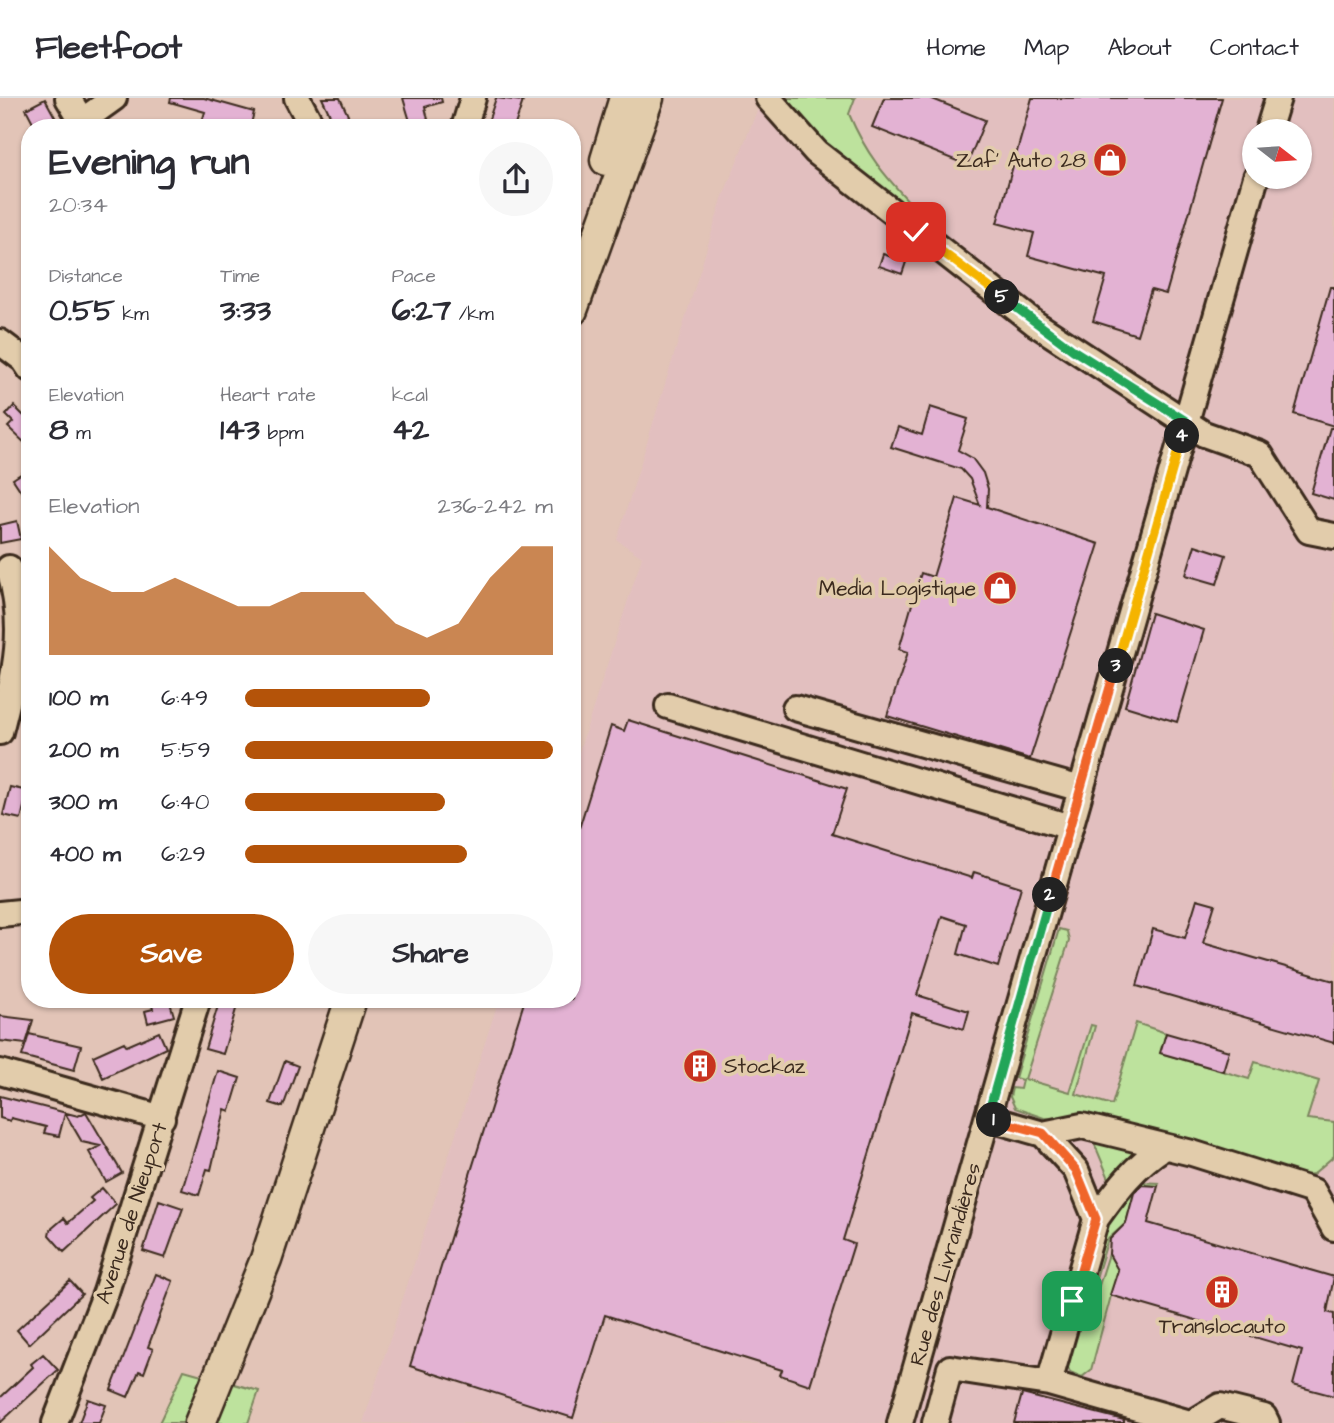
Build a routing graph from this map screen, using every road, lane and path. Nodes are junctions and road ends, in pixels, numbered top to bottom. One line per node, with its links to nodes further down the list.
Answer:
1 (68, 98): 11 (street)
2 (114, 98): 12 (street)
3 (297, 98): 13 (street)
4 (473, 98): 14 (street)
5 (619, 98): 18 (main road)
6 (625, 98): 18 (main road)
7 (648, 98): 16 (main road)
8 (667, 98): 16 (main road)
9 (768, 98): 23 (street)
10 (1278, 98): 15 (street)
11 (81, 119)
12 (90, 119)
13 (308, 119)
14 (467, 119)
15 (1272, 119)
16 (621, 173): 20 (main road)
17 (1252, 189): 23 (street, Rue des Livraindières)
18 (586, 223): 19 (main road)
19 (581, 240)
20 (581, 285)
21 (0, 342): 22 (street)
22 (21, 357)
23 (1186, 421): 24 (street); 30 (street, Rue des Livraindières)
24 (1334, 536)
25 (9, 568): 26 (street)
26 (14, 680): 29 (street)
27 (668, 706): 31 (street)
28 (795, 708): 30 (street)
29 (0, 733)
30 (1081, 789): 31 (street, Rue des Livraindières)
31 (1070, 827): 38 (street, Rue des Livraindières)
32 (21, 912): 33 (street)
33 (0, 914)
34 (195, 1008): 37 (street, Avenue de Nieuport)
35 (348, 1008): 47 (main road)
36 (0, 1072): 37 (street)
37 (162, 1118): 46 (street, Avenue de Nieuport)
38 (987, 1118): 39 (street); 48 (street, Rue des Livraindières)
39 (1043, 1133): 40 (street); 42 (street)
40 (1164, 1147): 41 (street); 42 (street)
41 (1324, 1187): 43 (street)
42 (1096, 1219): 44 (street)
43 (1334, 1228)
44 (1049, 1383): 45 (street); 49 (street)
45 (1199, 1421): 50 (street)
46 (55, 1423)
47 (200, 1423)
48 (900, 1423)
49 (935, 1423)
50 (1266, 1423)

